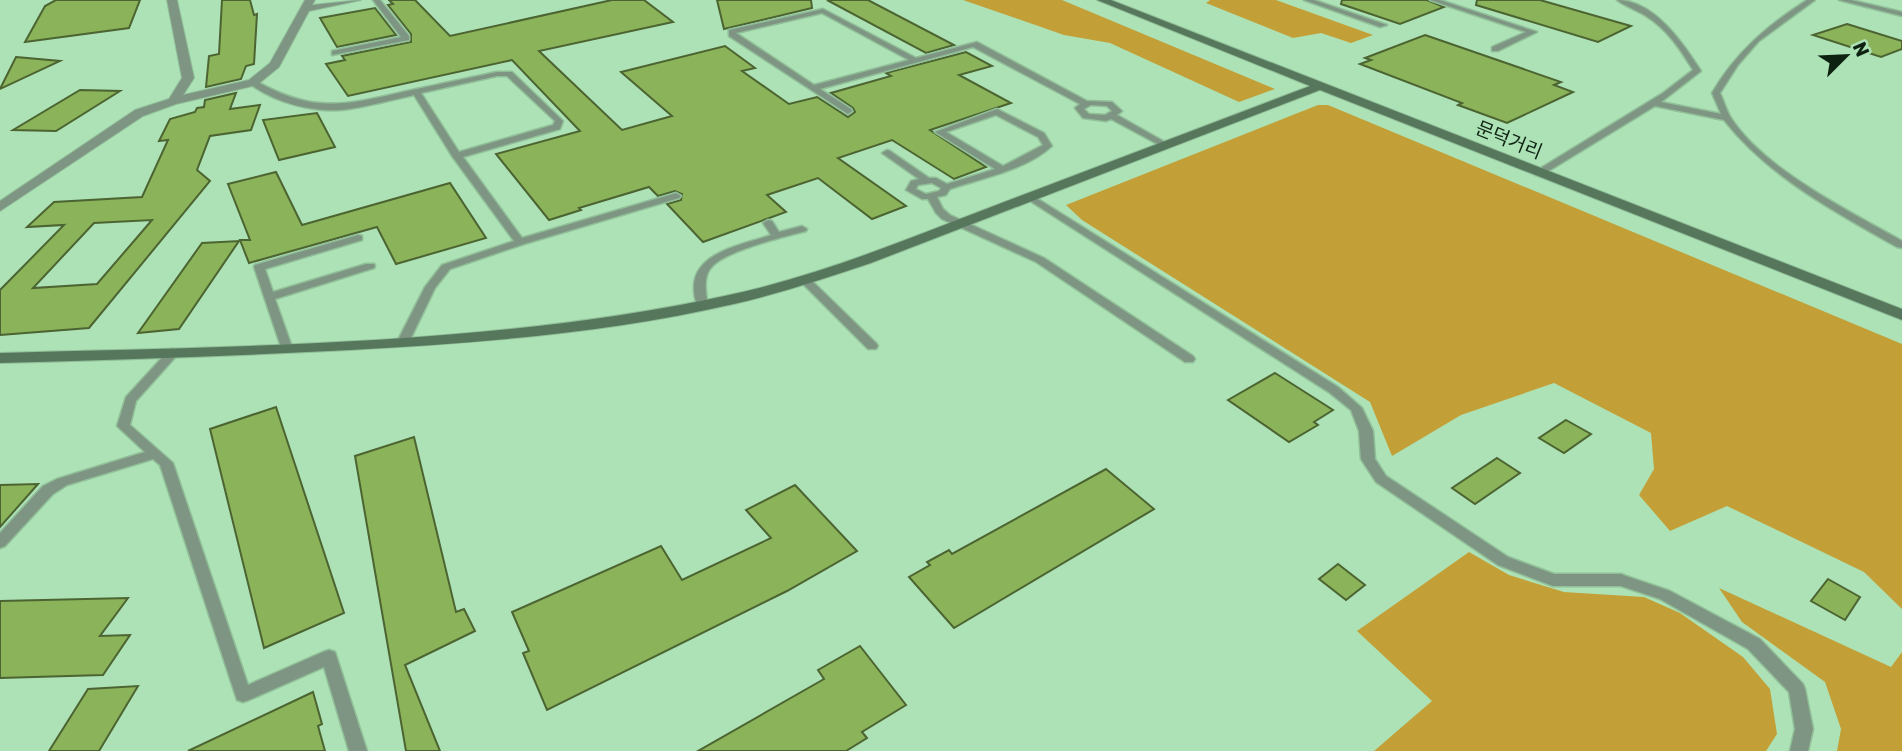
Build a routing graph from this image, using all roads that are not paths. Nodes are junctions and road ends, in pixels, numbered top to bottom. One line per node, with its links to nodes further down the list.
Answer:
1 (172, 0): 21 (street)
2 (356, 0): 11 (street)
3 (376, 0): 15 (lane)
4 (1102, 0): 18 (street, 문덕거리)
5 (1307, 0): 13 (lane)
6 (1433, 0): 14 (lane)
7 (1620, 0): 23 (lane)
8 (1812, 0): 26 (lane)
9 (1842, 0): 10 (lane)
10 (1863, 2): 12 (lane)
11 (308, 5): 17 (street)
12 (1902, 14)
13 (1384, 25)
14 (1495, 49)
15 (335, 53)
16 (915, 60): 19 (lane); 19 (lane); 22 (lane)
17 (253, 83): 20 (lane); 21 (street)
18 (1320, 86): 27 (street); 31 (street, 문덕거리)
19 (814, 88): 24 (lane)
20 (416, 92): 29 (lane); 29 (lane)
21 (173, 101): 37 (street)
22 (1085, 103): 25 (lane); 25 (lane)
23 (1654, 103): 26 (lane); 31 (lane)
24 (848, 111)
25 (1112, 116): 27 (lane)
26 (1727, 118): 44 (lane)
27 (1166, 145): 36 (street)
28 (887, 153): 32 (lane)
29 (457, 156): 43 (lane)
30 (1000, 168): 30 (lane); 33 (lane)
31 (1539, 173): 49 (street, 문덕거리)
32 (926, 180): 33 (lane); 35 (lane)
33 (946, 187): 35 (lane)
34 (676, 196): 43 (lane)
35 (932, 197): 39 (lane)
36 (1030, 197): 39 (street); 59 (lane)
37 (0, 207)
38 (768, 223): 41 (lane)
39 (960, 225): 46 (street); 55 (lane)
40 (802, 229): 41 (lane)
41 (777, 236): 48 (lane)
42 (358, 238): 47 (lane)
43 (520, 242): 50 (lane)
44 (1901, 246)
45 (370, 266): 47 (lane)
46 (807, 282): 48 (street); 51 (lane)
47 (269, 297): 52 (lane)
48 (702, 306): 50 (street)
49 (1902, 316)
50 (403, 342): 52 (street)
51 (872, 346)
52 (286, 347): 53 (street)
53 (173, 353): 54 (street); 56 (lane)
54 (0, 358)
55 (1189, 359)
56 (156, 454): 57 (lane); 58 (lane)
57 (0, 542)
58 (358, 751)
59 (1799, 751)

